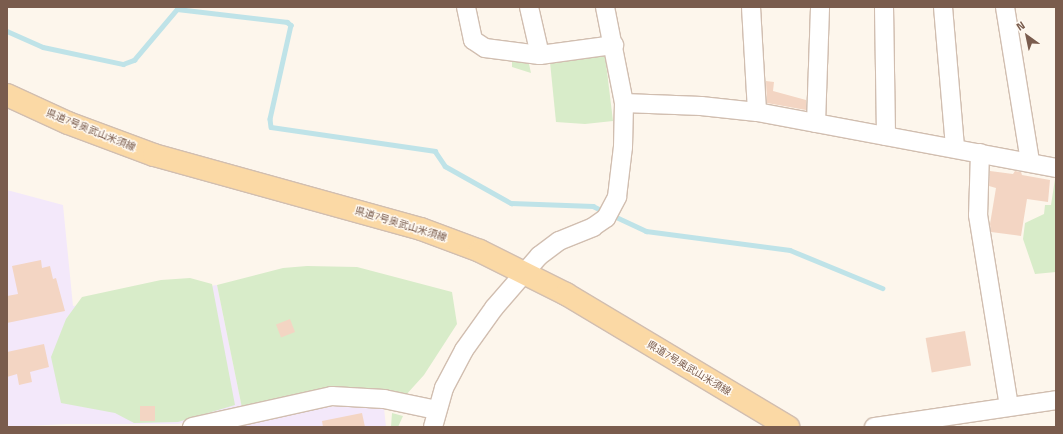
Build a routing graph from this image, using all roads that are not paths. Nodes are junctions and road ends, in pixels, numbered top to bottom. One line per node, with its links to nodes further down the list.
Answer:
1 (466, 7): 10 (street)
2 (529, 7): 10 (street)
3 (605, 7): 9 (street)
4 (751, 7): 13 (street)
5 (820, 7): 14 (street)
6 (884, 7): 15 (street)
7 (944, 7): 16 (street)
8 (1005, 7): 18 (street)
9 (614, 45): 10 (street); 12 (street)
10 (540, 55)
11 (7, 95): 20 (main road, 県道7号奥武山米須線)
12 (624, 103): 13 (street); 20 (street)
13 (757, 112): 14 (street)
14 (816, 123): 15 (street)
15 (886, 136): 16 (street)
16 (955, 148): 17 (street)
17 (980, 153): 18 (street); 22 (street)
18 (1030, 162): 19 (street)
19 (1056, 168)
20 (525, 272): 23 (street); 25 (main road, 県道7号奥武山米須線)
21 (1056, 400): 22 (street)
22 (1009, 406): 26 (street)
23 (435, 419): 24 (street)
24 (192, 427)
25 (788, 427)
26 (874, 427)

